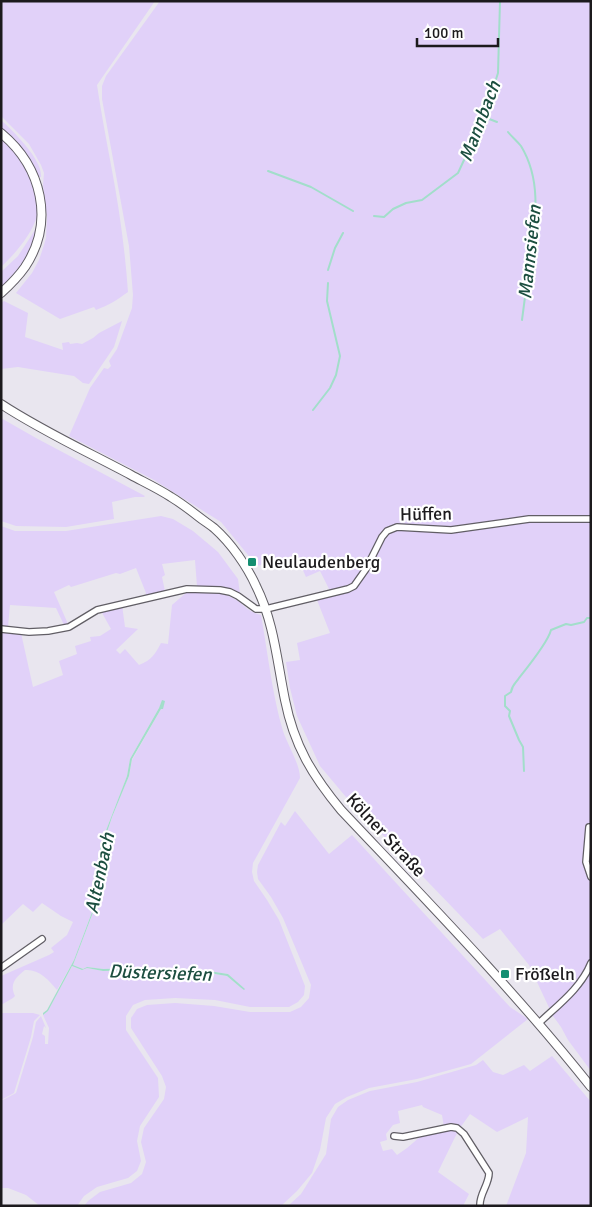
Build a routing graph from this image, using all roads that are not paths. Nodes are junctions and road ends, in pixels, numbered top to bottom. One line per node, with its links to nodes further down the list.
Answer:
1 (1, 133): 2 (main road)
2 (1, 293)
3 (1, 404): 7 (main road, Kölner Straße)
4 (591, 519): 7 (street, Hüffen)
5 (246, 592): 6 (street)
6 (243, 600): 7 (street); 8 (street)
7 (266, 609): 14 (main road, Kölner Straße)
8 (5, 629)
9 (589, 827): 10 (street)
10 (591, 877)
11 (42, 939): 13 (street)
12 (591, 963): 14 (street)
13 (1, 968)
14 (534, 1017): 15 (main road, Kölner Straße)
15 (591, 1087)
16 (394, 1136): 17 (street)
17 (480, 1206)

